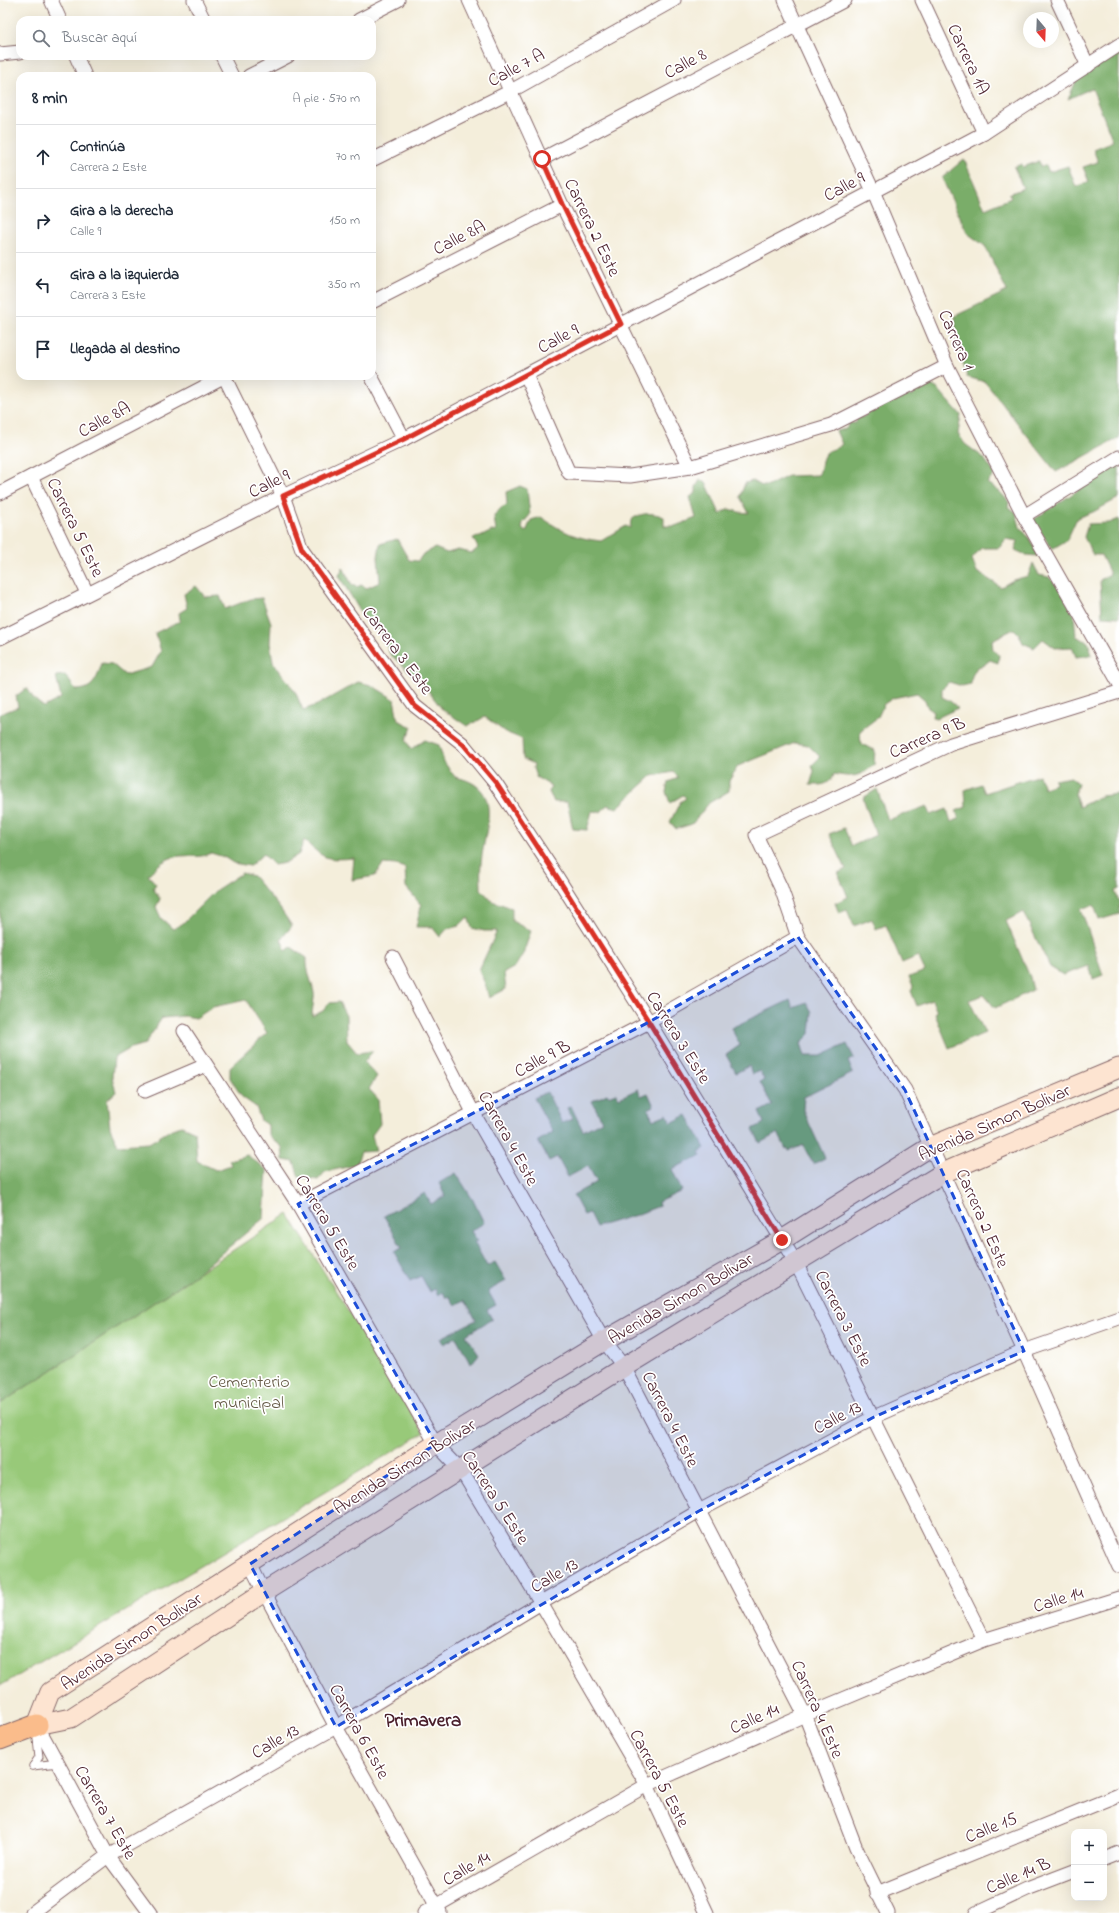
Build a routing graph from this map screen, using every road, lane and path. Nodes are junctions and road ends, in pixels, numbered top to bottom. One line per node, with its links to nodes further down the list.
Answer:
1 (51, 0): 10 (street)
2 (194, 0): 11 (street)
3 (398, 0): 12 (street)
4 (469, 0): 24 (street, Carrera 2 Este)
5 (674, 0): 24 (street, Calle 7 A)
6 (785, 0): 13 (street, Carrera 1)
7 (845, 0): 13 (street, Calle 8)
8 (922, 0): 25 (street, Carrera 1A)
9 (1057, 0): 20 (street)
10 (58, 16)
11 (202, 16)
12 (367, 16)
13 (797, 25): 27 (street, Calle 8); 28 (street, Carrera 1)
14 (1119, 45): 20 (street, Calle 9)
15 (16, 52): 16 (street)
16 (0, 54)
17 (78, 60): 21 (street)
18 (224, 60): 22 (street)
19 (280, 60): 23 (street)
20 (1088, 66): 25 (street, Calle 9)
21 (83, 72)
22 (230, 72)
23 (257, 72)
24 (511, 92): 26 (street, Calle 7 A); 27 (street, Carrera 2 Este)
25 (984, 133): 28 (street, Calle 9)
26 (376, 158)
27 (542, 159): 29 (street, Carrera 2 Este)
28 (873, 191): 31 (street, Calle 9); 32 (street, Carrera 1)
29 (562, 204): 30 (street, Calle 8A); 31 (street, Carrera 2 Este)
30 (376, 300)
31 (621, 324): 33 (street, Calle 9); 39 (street, Carrera 2 Este)
32 (947, 366): 39 (street); 43 (street, Carrera 1)
33 (526, 375): 37 (street, Calle 9); 39 (street)
34 (216, 380): 40 (street, Calle 8A)
35 (226, 380): 42 (street)
36 (373, 380): 37 (street)
37 (404, 439): 42 (street, Calle 9)
38 (1119, 457): 43 (street)
39 (690, 467)
40 (32, 477): 41 (street, Calle 8A); 44 (street, Carrera 5 Este)
41 (0, 493)
42 (283, 496): 44 (street, Calle 9); 51 (street, Carrera 3 Este)
43 (1024, 516): 46 (street, Carrera 1)
44 (87, 593): 45 (street, Calle 9)
45 (0, 638)
46 (1119, 683)
47 (1119, 692): 48 (street, Carrera 9 B)
48 (756, 835): 49 (street, Carrera 2 Este)
49 (798, 937): 51 (street, Calle 9 B); 58 (street, Carrera 2 Este)
50 (393, 957): 57 (street, Carrera 4 Este)
51 (649, 1022): 57 (street, Calle 9 B); 61 (street, Carrera 3 Este)
52 (184, 1031): 53 (street, Carrera 5 Este)
53 (206, 1065): 55 (street); 60 (street, Carrera 5 Este)
54 (1119, 1068): 58 (main road, Avenida Simon Bolivar)
55 (145, 1091)
56 (1119, 1098): 59 (main road, Avenida Simon Bolivar)
57 (474, 1114): 60 (street, Calle 9 B); 64 (street, Carrera 4 Este)
58 (930, 1147): 59 (street, Carrera 2 Este); 61 (main road, Avenida Simon Bolivar)
59 (943, 1173): 62 (main road, Avenida Simon Bolivar); 65 (street, Carrera 2 Este)
60 (298, 1204): 68 (street, Carrera 5 Este)
61 (782, 1240): 62 (street, Carrera 3 Este); 64 (main road, Avenida Simon Bolivar)
62 (796, 1263): 66 (main road, Avenida Simon Bolivar); 67 (street, Carrera 3 Este)
63 (1119, 1318): 65 (street, Calle 13)
64 (604, 1341): 66 (street, Carrera 4 Este); 68 (main road, Avenida Simon Bolivar)
65 (1024, 1351): 67 (street, Calle 13); 72 (street, Carrera 2 Este)
66 (624, 1367): 69 (main road, Avenida Simon Bolivar); 70 (street, Carrera 4 Este)
67 (874, 1417): 70 (street, Calle 13); 76 (street, Carrera 3 Este)
68 (436, 1444): 69 (street, Carrera 5 Este); 71 (main road, Avenida Simon Bolivar)
69 (461, 1470): 73 (main road, Avenida Simon Bolivar); 75 (street, Carrera 5 Este)
70 (698, 1512): 75 (street, Calle 13); 77 (street, Carrera 4 Este)
71 (250, 1564): 73 (street, Carrera 6 Este); 78 (main road, Avenida Simon Bolivar)
72 (1119, 1566)
73 (264, 1592): 78 (main road, Avenida Simon Bolivar); 79 (street, Carrera 6 Este)
74 (1119, 1598): 76 (street, Calle 14)
75 (541, 1603): 79 (street, Calle 13); 82 (street, Carrera 5 Este)
76 (984, 1640): 77 (street, Calle 14)
77 (805, 1715): 82 (street, Calle 14); 88 (street, Carrera 4 Este)
78 (36, 1725): 80 (main road); 81 (street, Carrera 7 Este); 81 (lane)
79 (336, 1727): 85 (street, Calle 13); 89 (street, Carrera 6 Este)
80 (0, 1740)
81 (58, 1763): 85 (street, Carrera 7 Este)
82 (647, 1785): 89 (street, Calle 14); 93 (street, Carrera 5 Este)
83 (1119, 1795): 88 (street, Calle 15)
84 (1119, 1853): 86 (street)
85 (108, 1856): 90 (street, Calle 13); 91 (street, Carrera 7 Este)
86 (1107, 1858)
87 (1071, 1872): 95 (street, Calle 14 B)
88 (877, 1893): 94 (street, Carrera 4 Este)
89 (439, 1909): 92 (street, Calle 14)
90 (32, 1913)
91 (150, 1913)
92 (424, 1913)
93 (707, 1913)
94 (888, 1913)
95 (976, 1913)

